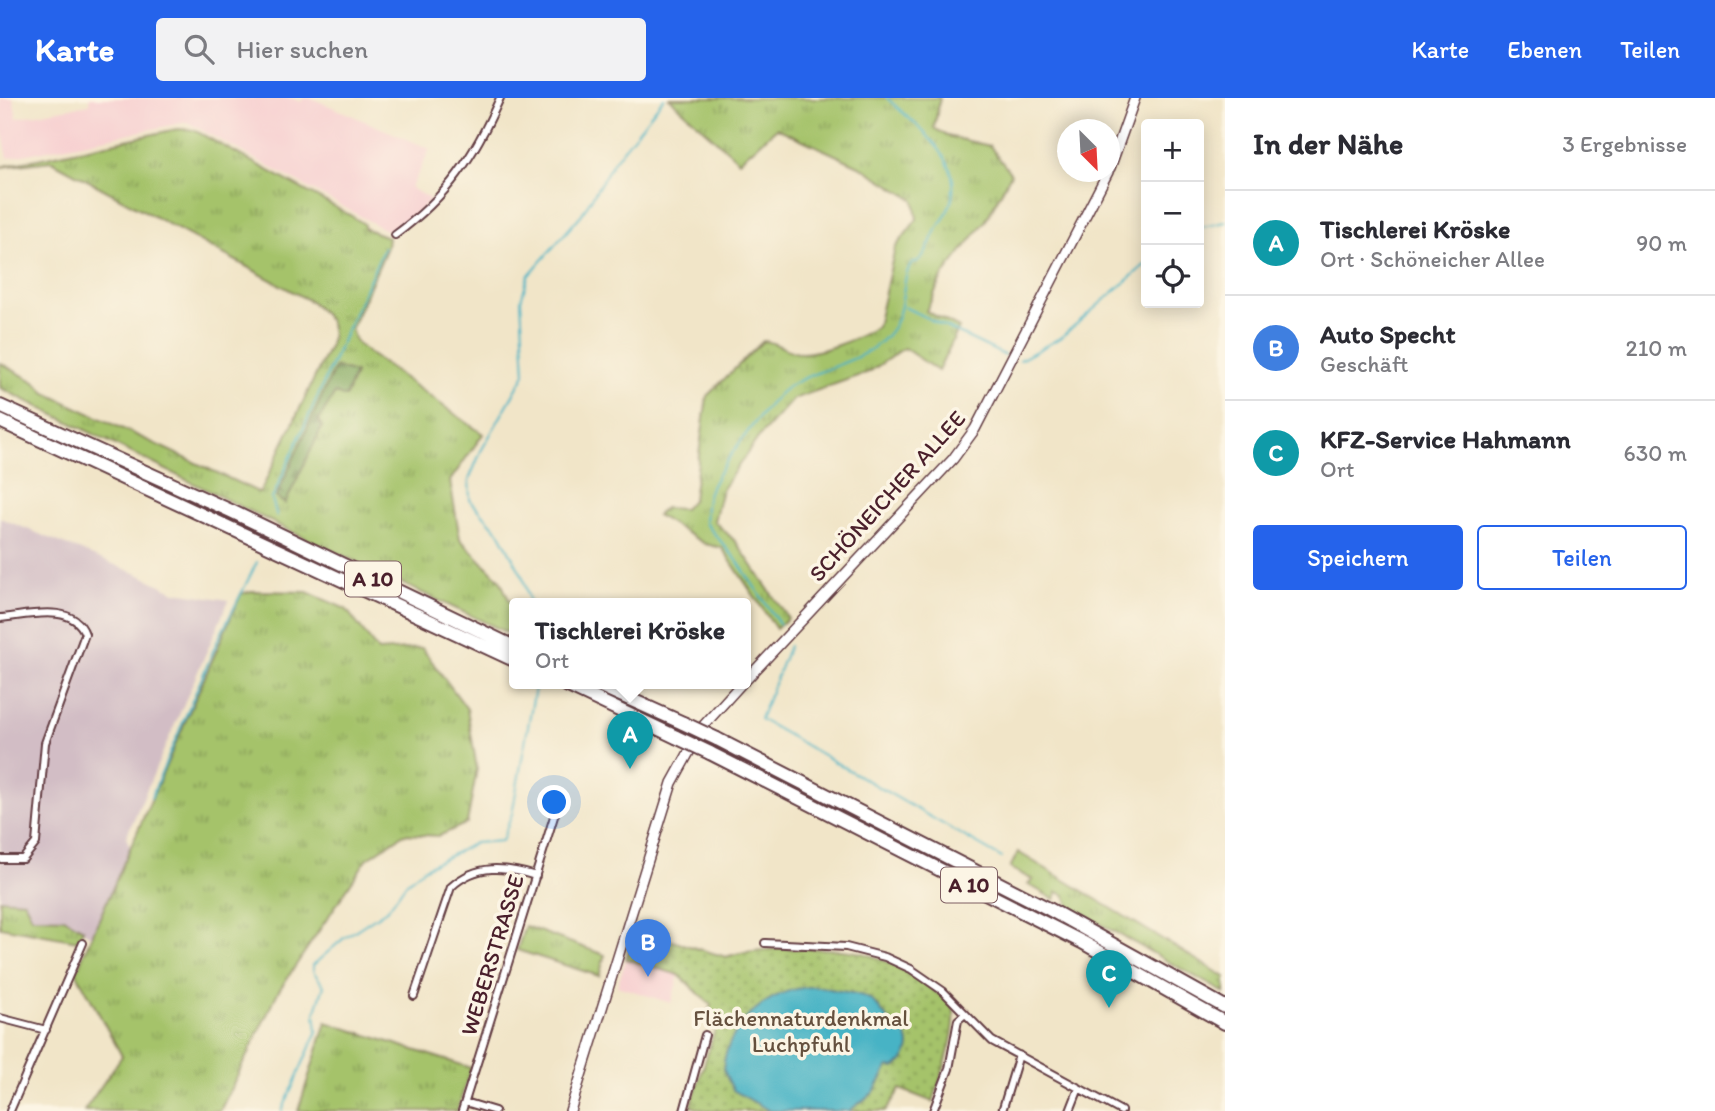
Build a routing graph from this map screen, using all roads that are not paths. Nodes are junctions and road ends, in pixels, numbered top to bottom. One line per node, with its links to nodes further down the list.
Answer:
1 (500, 98): 5 (street)
2 (1135, 98): 3 (street, SCHÖNEICHER ALLEE)
3 (1120, 140)
4 (1103, 182): 14 (street, SCHÖNEICHER ALLEE)
5 (395, 235)
6 (0, 396): 10 (highway)
7 (0, 406): 10 (highway, A 10)
8 (0, 421): 10 (highway, A 10)
9 (0, 427): 10 (highway)
10 (43, 433): 12 (highway, A 10); 13 (highway, A 10)
11 (0, 618): 19 (street)
12 (509, 645)
13 (509, 658)
14 (751, 674)
15 (575, 689): 27 (highway, A 10, bridge)
16 (607, 689): 24 (highway, A 10, bridge)
17 (737, 689): 36 (street, SCHÖNEICHER ALLEE)
18 (556, 810): 20 (street, WEBERSTRASSE)
19 (0, 859)
20 (536, 876): 23 (street); 32 (street, WEBERSTRASSE)
21 (83, 943): 28 (street)
22 (765, 943): 25 (street)
23 (414, 996)
24 (1225, 1007)
25 (964, 1014): 30 (street); 38 (street)
26 (0, 1018): 28 (street)
27 (1225, 1023)
28 (46, 1030): 33 (street)
29 (705, 1035): 37 (street)
30 (1019, 1055): 31 (street); 39 (street)
31 (1079, 1088): 40 (street); 41 (street)
32 (465, 1102): 34 (street, WEBERSTRASSE); 35 (street)
33 (10, 1111)
34 (462, 1111)
35 (495, 1111)
36 (570, 1111)
37 (684, 1111)
38 (933, 1111)
39 (1002, 1111)
40 (1070, 1111)
41 (1121, 1111)

